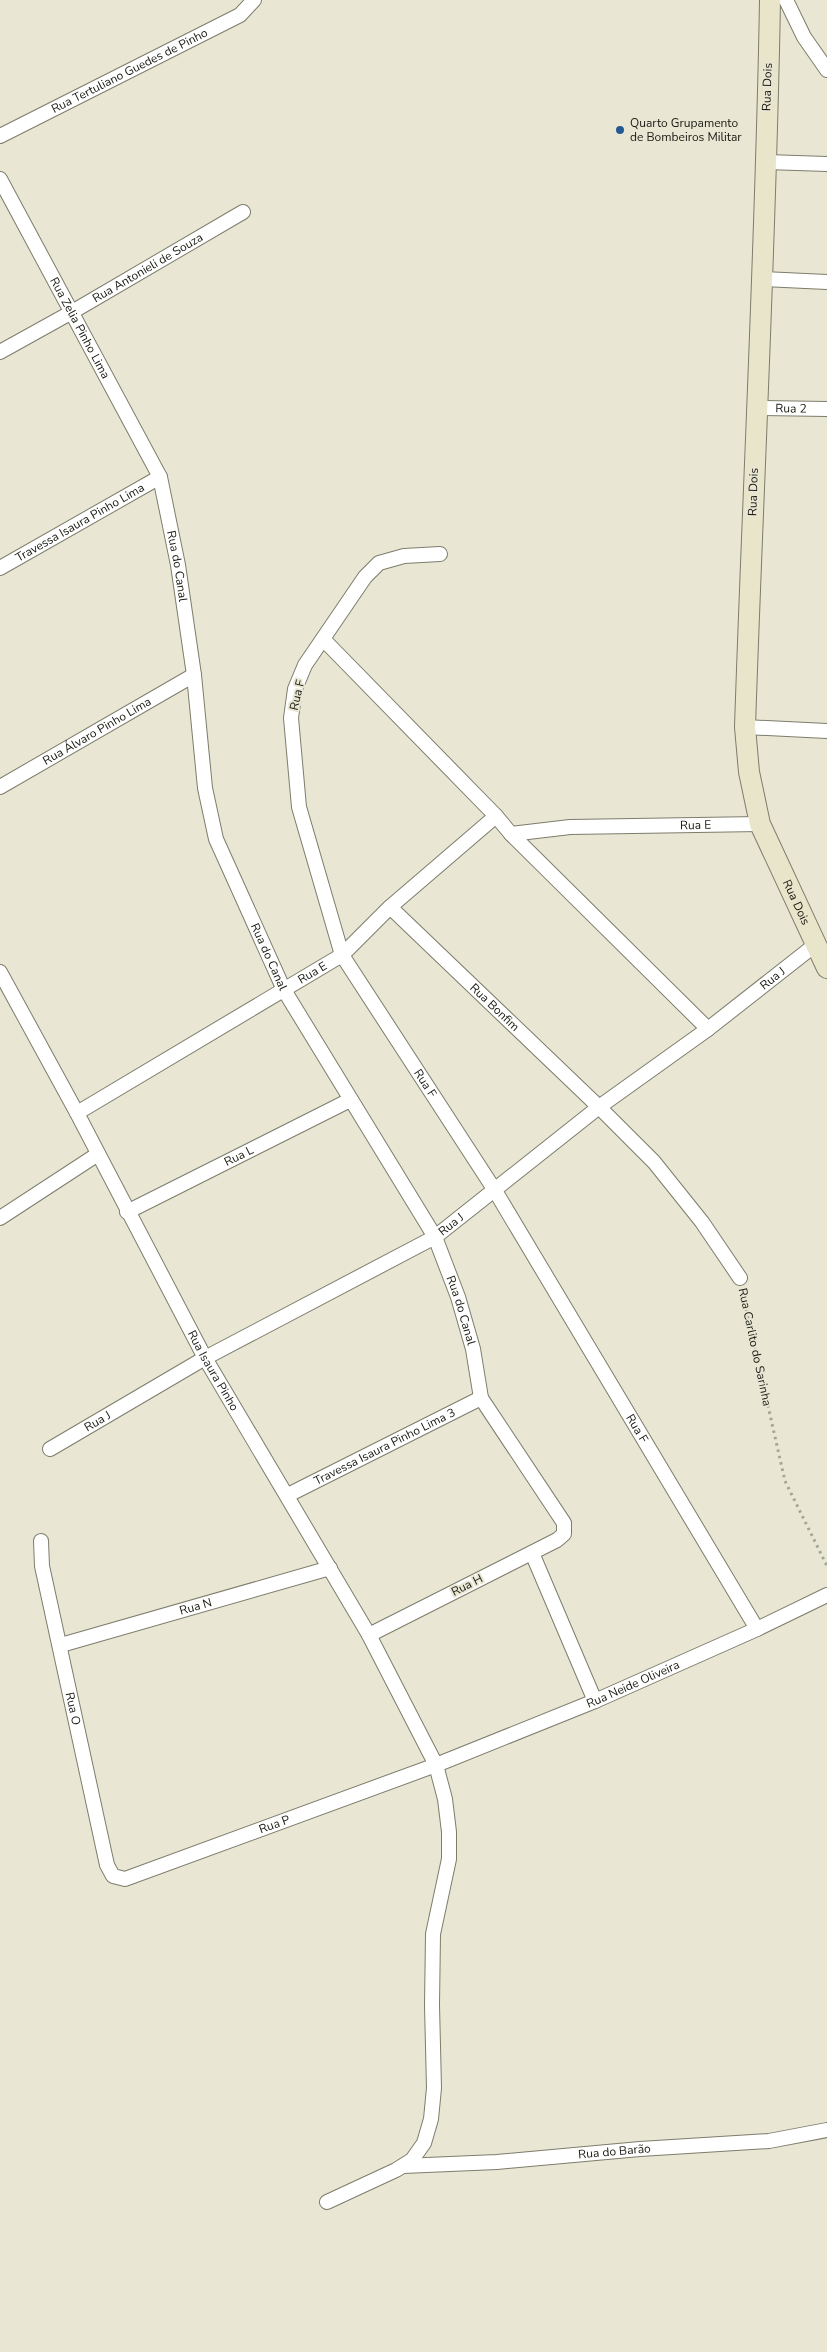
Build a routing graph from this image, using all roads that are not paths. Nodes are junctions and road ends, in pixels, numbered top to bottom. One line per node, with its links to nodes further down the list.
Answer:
1 (254, 0): 5 (street, Rua Tertuliano Guedes de Pinho)
2 (770, 0): 6 (street, Rua Dois)
3 (786, 0): 4 (street)
4 (827, 70)
5 (0, 136)
6 (766, 162): 7 (street); 10 (street, Rua Dois)
7 (827, 164)
8 (0, 179): 12 (street, Rua Zelia Pinho Lima)
9 (243, 212): 12 (street, Rua Antonieli de Souza)
10 (763, 279): 11 (street); 14 (street, Rua Dois)
11 (827, 282)
12 (72, 312): 13 (street, Rua Antonieli de Souza); 16 (street, Rua Zelia Pinho Lima)
13 (0, 352)
14 (756, 408): 15 (street, Rua 2); 21 (street, Rua Dois)
15 (827, 409)
16 (160, 476): 18 (street, Travessa Isaura Pinho Lima); 20 (street, Rua do Canal)
17 (440, 554): 19 (street, Rua F)
18 (0, 568)
19 (323, 639): 24 (street); 29 (street, Rua F)
20 (194, 675): 23 (street, Rua Álvaro Pinho Lima); 32 (street, Rua do Canal)
21 (744, 727): 22 (street); 25 (street, Rua Dois)
22 (827, 732)
23 (0, 787)
24 (496, 816): 26 (street); 27 (street, Rua E)
25 (760, 824): 26 (street, Rua E); 28 (street, Rua Dois)
26 (511, 834): 33 (street)
27 (390, 907): 29 (street, Rua E); 35 (street, Rua Bonfim)
28 (815, 946): 30 (street, Rua Dois); 33 (street, Rua J)
29 (342, 955): 32 (street, Rua E); 38 (street, Rua F)
30 (827, 968)
31 (0, 972): 36 (street, Rua Isaura Pinho)
32 (284, 990): 34 (street, Rua do Canal); 36 (street, Rua E)
33 (708, 1029): 35 (street, Rua J)
34 (350, 1100): 39 (street, Rua L); 41 (street, Rua do Canal)
35 (599, 1106): 38 (street, Rua J); 42 (street, Rua Carlito do Sarinha)
36 (78, 1113): 37 (street, Rua Isaura Pinho)
37 (98, 1154): 39 (street, Rua Isaura Pinho); 40 (street)
38 (494, 1189): 41 (street, Rua J); 51 (street, Rua F)
39 (128, 1212): 43 (street, Rua Isaura Pinho)
40 (0, 1218)
41 (435, 1237): 43 (street, Rua J); 44 (street, Rua do Canal)
42 (740, 1278)
43 (205, 1358): 45 (street, Rua J); 46 (street, Rua Isaura Pinho)
44 (482, 1398): 46 (street, Travessa Isaura Pinho Lima 3); 48 (street, Rua H)
45 (50, 1449)
46 (288, 1495): 49 (street, Rua Isaura Pinho)
47 (41, 1541): 53 (street, Rua O)
48 (532, 1553): 52 (street, Rua H); 54 (street)
49 (330, 1568): 52 (street, Rua Isaura Pinho); 53 (street, Rua N)
50 (827, 1595): 51 (street, Rua Neide Oliveira)
51 (757, 1629): 54 (street, Rua Neide Oliveira)
52 (368, 1635): 55 (street, Rua Isaura Pinho)
53 (60, 1645): 56 (street, Rua O)
54 (595, 1701): 55 (street, Rua Neide Oliveira)
55 (436, 1765): 56 (street, Rua P); 58 (street, Rua Isaura Pinho)
56 (113, 1876)
57 (827, 2130): 58 (street, Rua do Barão)
58 (403, 2166): 59 (street)
59 (327, 2202)

